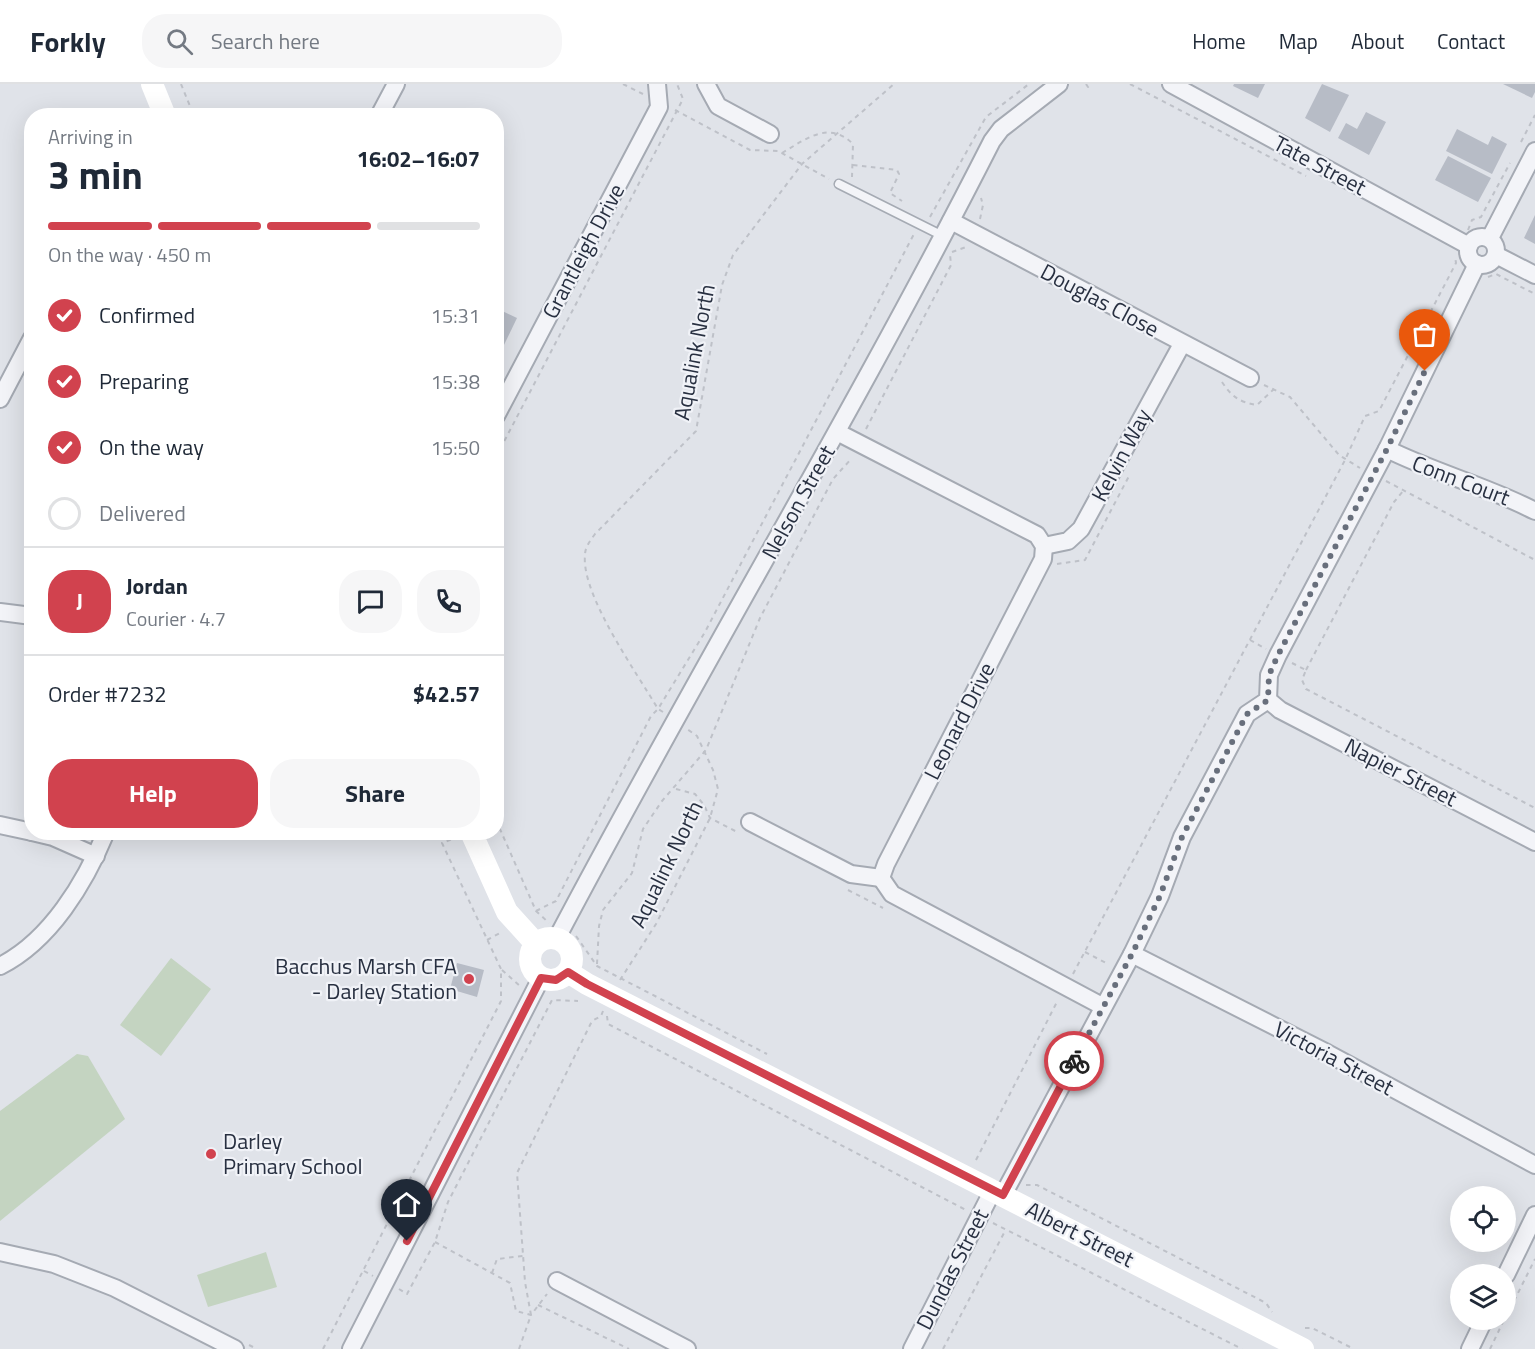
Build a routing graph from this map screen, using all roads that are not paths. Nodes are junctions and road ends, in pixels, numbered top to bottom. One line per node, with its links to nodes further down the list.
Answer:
1 (152, 84): 7 (street)
2 (396, 84): 8 (street)
3 (657, 84): 22 (street, Grantleigh Drive)
4 (706, 84): 9 (street)
5 (1059, 84): 12 (street, Nelson Street)
6 (1171, 84): 14 (street, Tate Street)
7 (162, 108)
8 (383, 108)
9 (770, 134)
10 (1527, 149): 13 (street)
11 (843, 186): 12 (lane)
12 (947, 229): 18 (street, Douglas Close); 23 (street, Nelson Street)
13 (1490, 238): 14 (street); 15 (street)
14 (1465, 243): 16 (street)
15 (1496, 255): 16 (street); 17 (street)
16 (1474, 268): 24 (street)
17 (1535, 274)
18 (1182, 344): 20 (street, Douglas Close); 26 (street, Kelvin Way)
19 (24, 353): 21 (street)
20 (1250, 378)
21 (0, 399)
22 (504, 401)
23 (837, 432): 26 (street); 39 (street, Nelson Street)
24 (1387, 449): 25 (street, Conn Court); 29 (street)
25 (1535, 511)
26 (1044, 553): 38 (street, Leonard Drive)
27 (0, 612): 28 (street)
28 (24, 615)
29 (1268, 700): 36 (street, Napier Street); 40 (street, Dundas Street)
30 (0, 825): 32 (street)
31 (745, 828): 38 (street)
32 (24, 830)
33 (60, 840): 37 (street)
34 (103, 840): 37 (street)
35 (475, 840): 39 (street)
36 (1535, 842)
37 (96, 856): 41 (street)
38 (881, 878): 44 (street)
39 (552, 937): 42 (street); 43 (street)
40 (1132, 954): 44 (street, Dundas Street); 45 (street, Victoria Street)
41 (0, 966)
42 (541, 978): 43 (street); 54 (street)
43 (582, 985): 46 (street, Albert Street)
44 (1102, 1006): 46 (street, Dundas Street)
45 (1535, 1165)
46 (1002, 1188): 52 (street, Albert Street); 56 (street, Dundas Street)
47 (1535, 1215): 49 (street)
48 (0, 1252): 53 (street)
49 (1511, 1264)
50 (557, 1281): 55 (street)
51 (1479, 1330): 57 (street)
52 (1303, 1339)
53 (235, 1349)
54 (351, 1349)
55 (687, 1349)
56 (912, 1349)
57 (1470, 1349)

